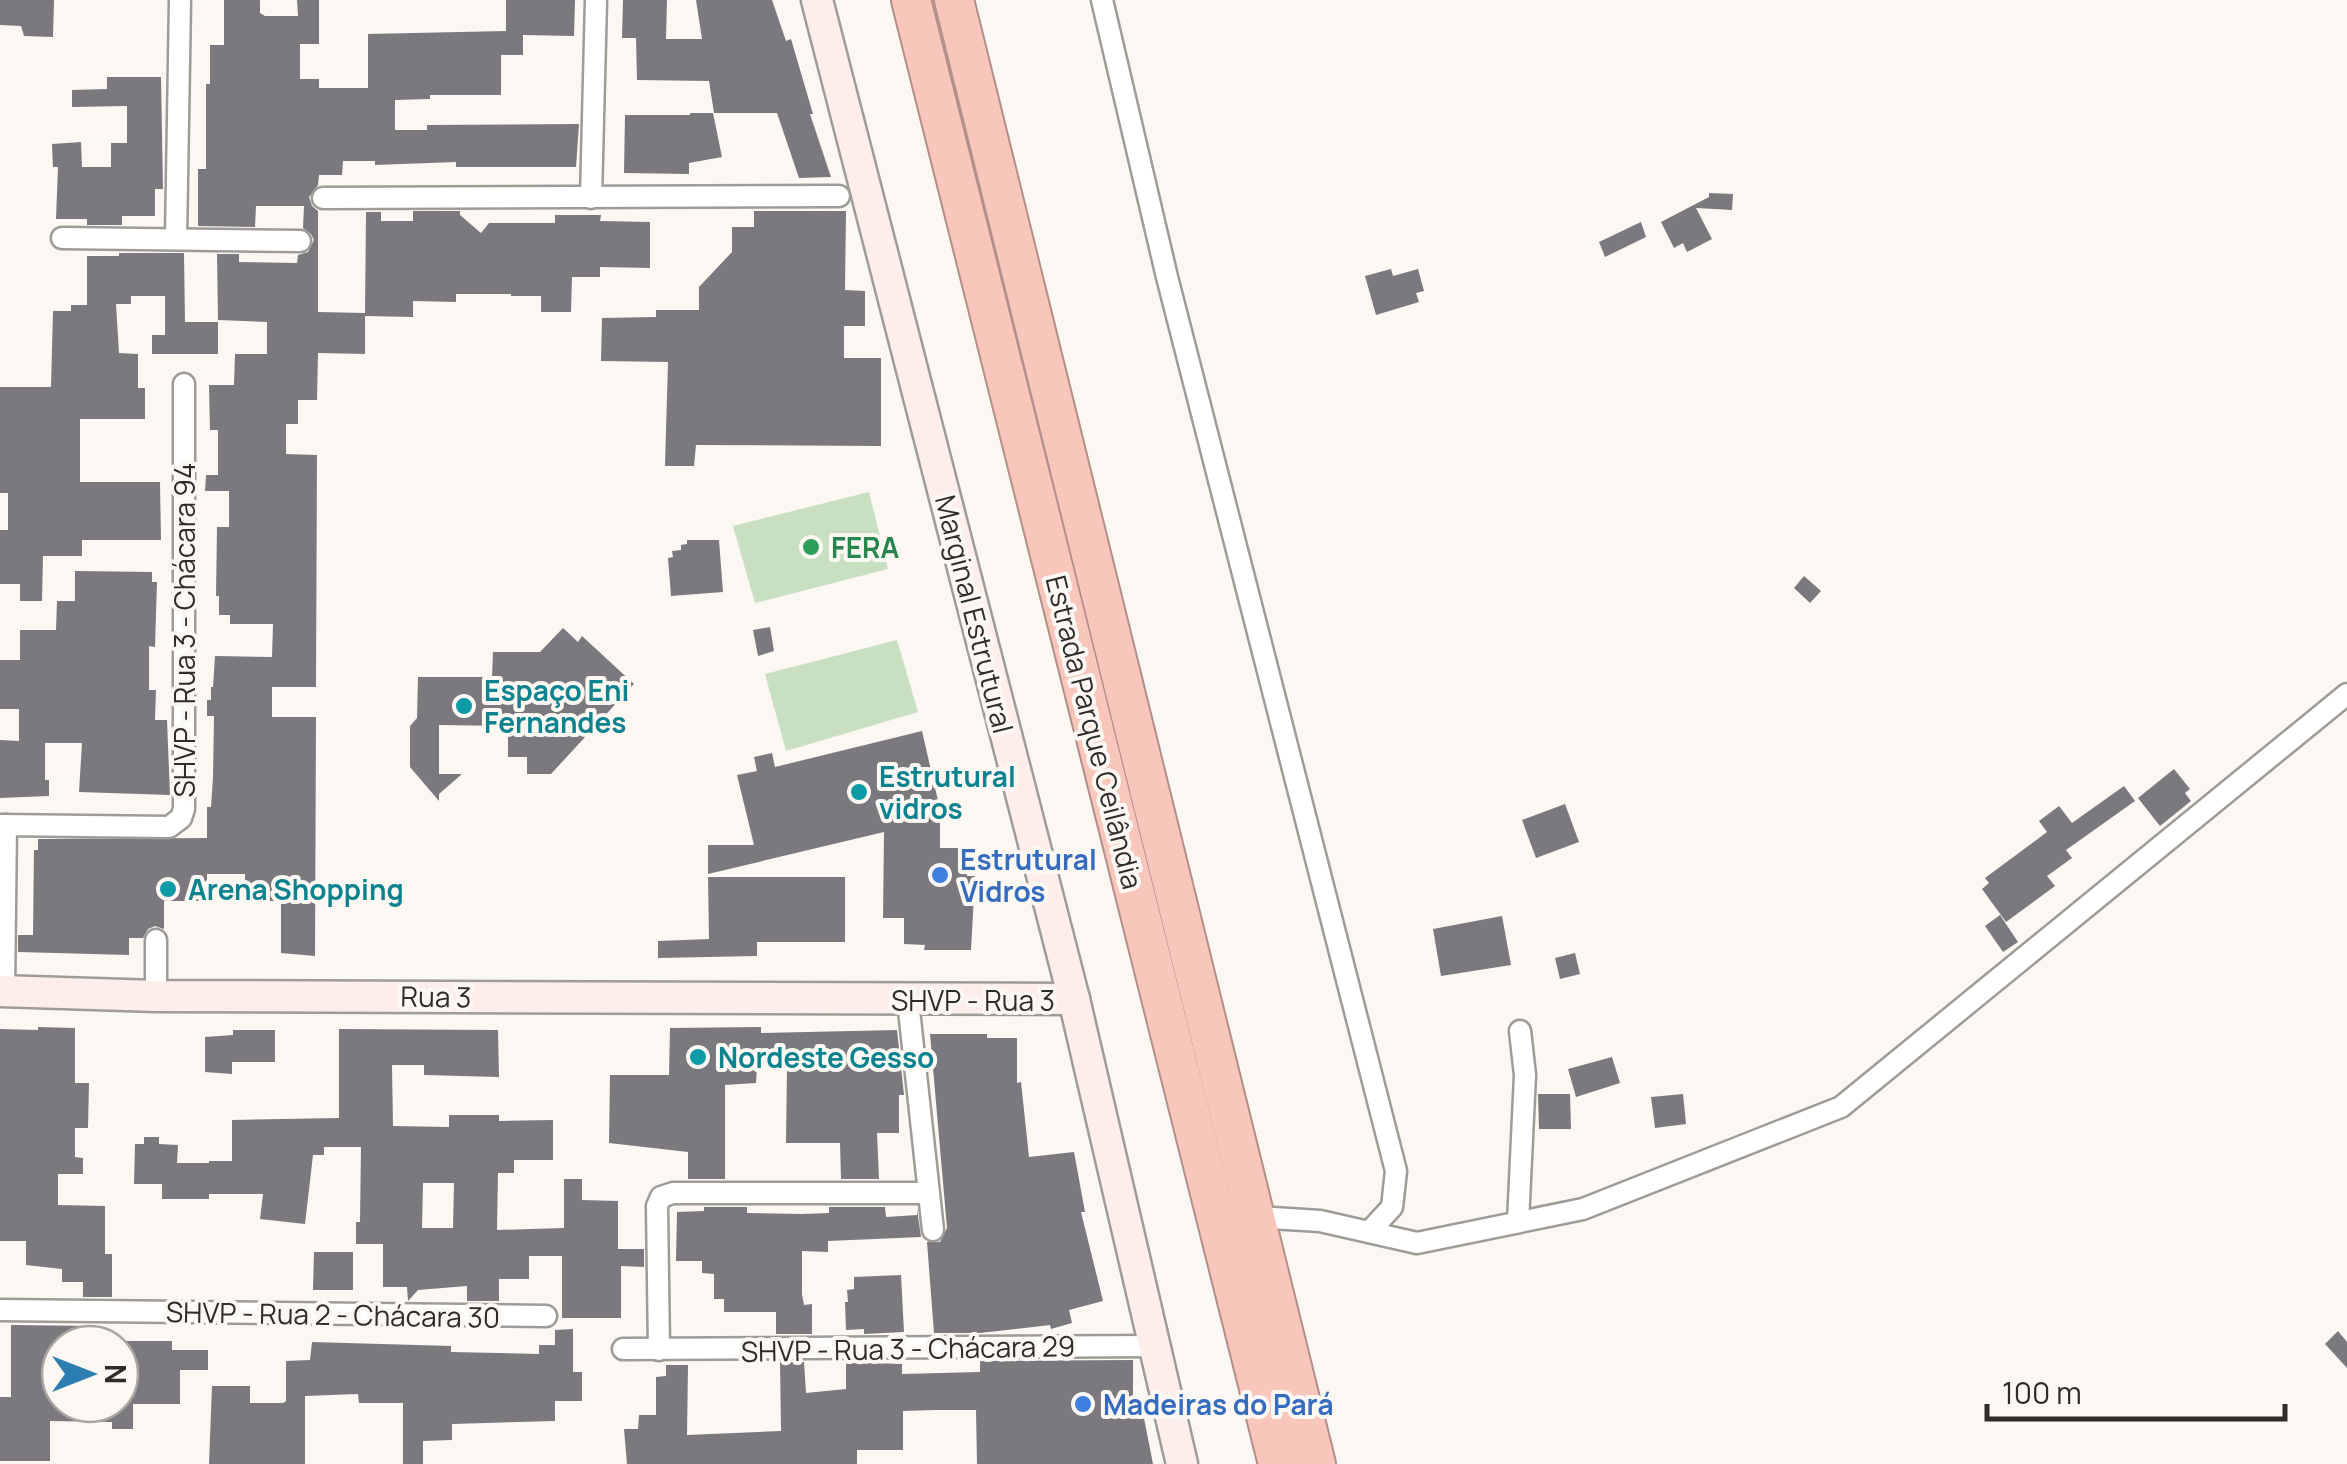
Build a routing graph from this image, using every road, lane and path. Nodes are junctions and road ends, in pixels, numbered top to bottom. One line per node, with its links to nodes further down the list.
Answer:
1 (180, 0): 11 (street)
2 (596, 0): 9 (street)
3 (817, 0): 19 (main road, Marginal Estrutural)
4 (911, 0): 34 (highway, Estrada Parque Ceilândia)
5 (954, 0): 24 (highway, Estrada Parque Ceilândia)
6 (1102, 0): 27 (street)
7 (839, 196): 9 (street)
8 (323, 198): 9 (street)
9 (591, 198)
10 (62, 238): 11 (street)
11 (176, 239): 12 (street)
12 (300, 240)
13 (184, 384): 15 (street, SHVP - Rua 3 - Chácara 94)
14 (2347, 694): 25 (street)
15 (3, 825): 17 (street, SHVP - Rua 3 - Chácara 94)
16 (156, 940): 18 (street)
17 (2, 992): 18 (main road, Rua 3)
18 (156, 996): 20 (main road, Rua 3)
19 (1074, 999): 21 (main road, SHVP - Rua 3); 30 (main road, Marginal Estrutural)
20 (872, 1000): 21 (main road, SHVP - Rua 3)
21 (908, 1001): 23 (street)
22 (1520, 1031): 25 (street)
23 (926, 1193): 26 (street); 32 (street)
24 (1256, 1217): 27 (street); 35 (highway, Estrada Parque Ceilândia)
25 (1518, 1222): 27 (street)
26 (933, 1230)
27 (1369, 1232)
28 (0, 1310): 29 (street, SHVP - Rua 2 - Chácara 30)
29 (546, 1316)
30 (1157, 1346): 32 (street, SHVP - Rua 3 - Chácara 29); 33 (main road, Marginal Estrutural)
31 (623, 1349): 32 (street, SHVP - Rua 3 - Chácara 29)
32 (659, 1350)
33 (1182, 1464)
34 (1278, 1464)
35 (1316, 1464)

